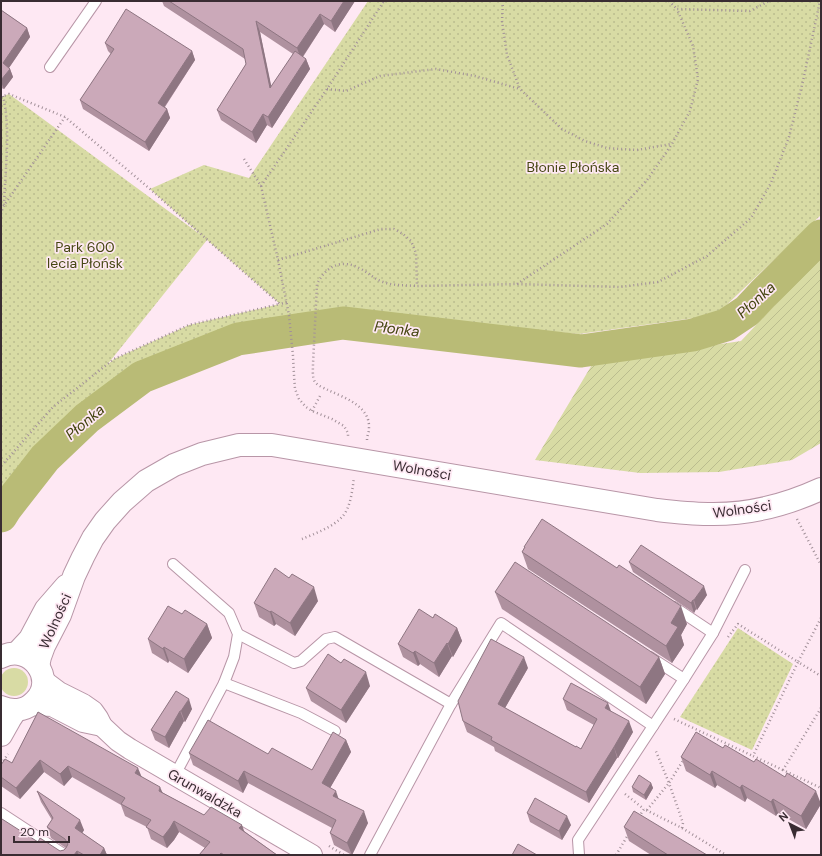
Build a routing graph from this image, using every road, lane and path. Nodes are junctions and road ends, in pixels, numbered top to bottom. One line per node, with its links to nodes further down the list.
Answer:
1 (96, 1): 8 (lane)
2 (384, 1): 9 (path)
3 (503, 1): 10 (path)
4 (669, 1): 7 (path)
5 (769, 1): 7 (path)
6 (820, 1): 19 (path)
7 (678, 9): 13 (path)
8 (50, 67)
9 (327, 89): 10 (path); 15 (path)
10 (520, 89): 13 (path)
11 (2, 96): 12 (path); 16 (path)
12 (65, 117): 16 (path); 22 (path)
13 (672, 144): 19 (path)
14 (244, 159): 15 (path)
15 (261, 186): 18 (path)
16 (3, 207): 17 (path)
17 (1, 214)
18 (278, 260): 20 (path); 21 (path)
19 (517, 284): 20 (path)
20 (417, 286): 25 (path)
21 (286, 302): 22 (path); 24 (path)
22 (280, 304): 26 (path)
23 (321, 394): 24 (path)
24 (312, 411): 25 (path)
25 (355, 459): 28 (street, Wolności); 34 (street, Wolności)
26 (1, 465)
27 (353, 482): 30 (path)
28 (821, 489)
29 (800, 526): 32 (path)
30 (302, 539)
31 (173, 564): 38 (lane)
32 (821, 565)
33 (745, 570): 37 (lane)
34 (74, 576): 41 (street, Wolności); 43 (street, Wolności)
35 (667, 603): 37 (lane)
36 (821, 618): 42 (path)
37 (713, 633): 45 (lane)
38 (238, 634): 46 (lane); 47 (lane)
39 (725, 643): 42 (path)
40 (644, 653): 45 (lane)
41 (6, 655): 43 (street)
42 (798, 662): 44 (path); 58 (path)
43 (40, 673): 48 (street, Wolności); 51 (street, Grunwaldzka)
44 (821, 676)
45 (684, 679): 52 (lane)
46 (224, 683): 53 (lane); 62 (lane)
47 (452, 704): 52 (lane); 74 (lane)
48 (16, 707): 51 (street, Grunwaldzka); 56 (street)
49 (821, 708): 61 (path)
50 (669, 724): 54 (path)
51 (102, 726): 62 (street, Grunwaldzka)
52 (653, 726): 75 (lane)
53 (335, 732)
54 (701, 732): 55 (path); 58 (path)
55 (697, 738)
56 (6, 743): 60 (path)
57 (650, 754): 63 (path)
58 (753, 756): 61 (path)
59 (685, 757): 63 (path)
60 (1, 764)
61 (783, 770): 64 (path)
62 (175, 776): 73 (street, Grunwaldzka)
63 (669, 783): 66 (path); 69 (path)
64 (821, 788)
65 (624, 794): 66 (path)
66 (646, 810): 68 (path); 69 (path)
67 (1, 813): 72 (lane)
68 (636, 822)
69 (682, 828): 77 (path)
70 (628, 835): 76 (path)
71 (821, 852): 78 (path)
72 (64, 855)
73 (312, 855)
74 (370, 855)
75 (579, 855)
76 (616, 855)
77 (726, 855)
78 (820, 855)

